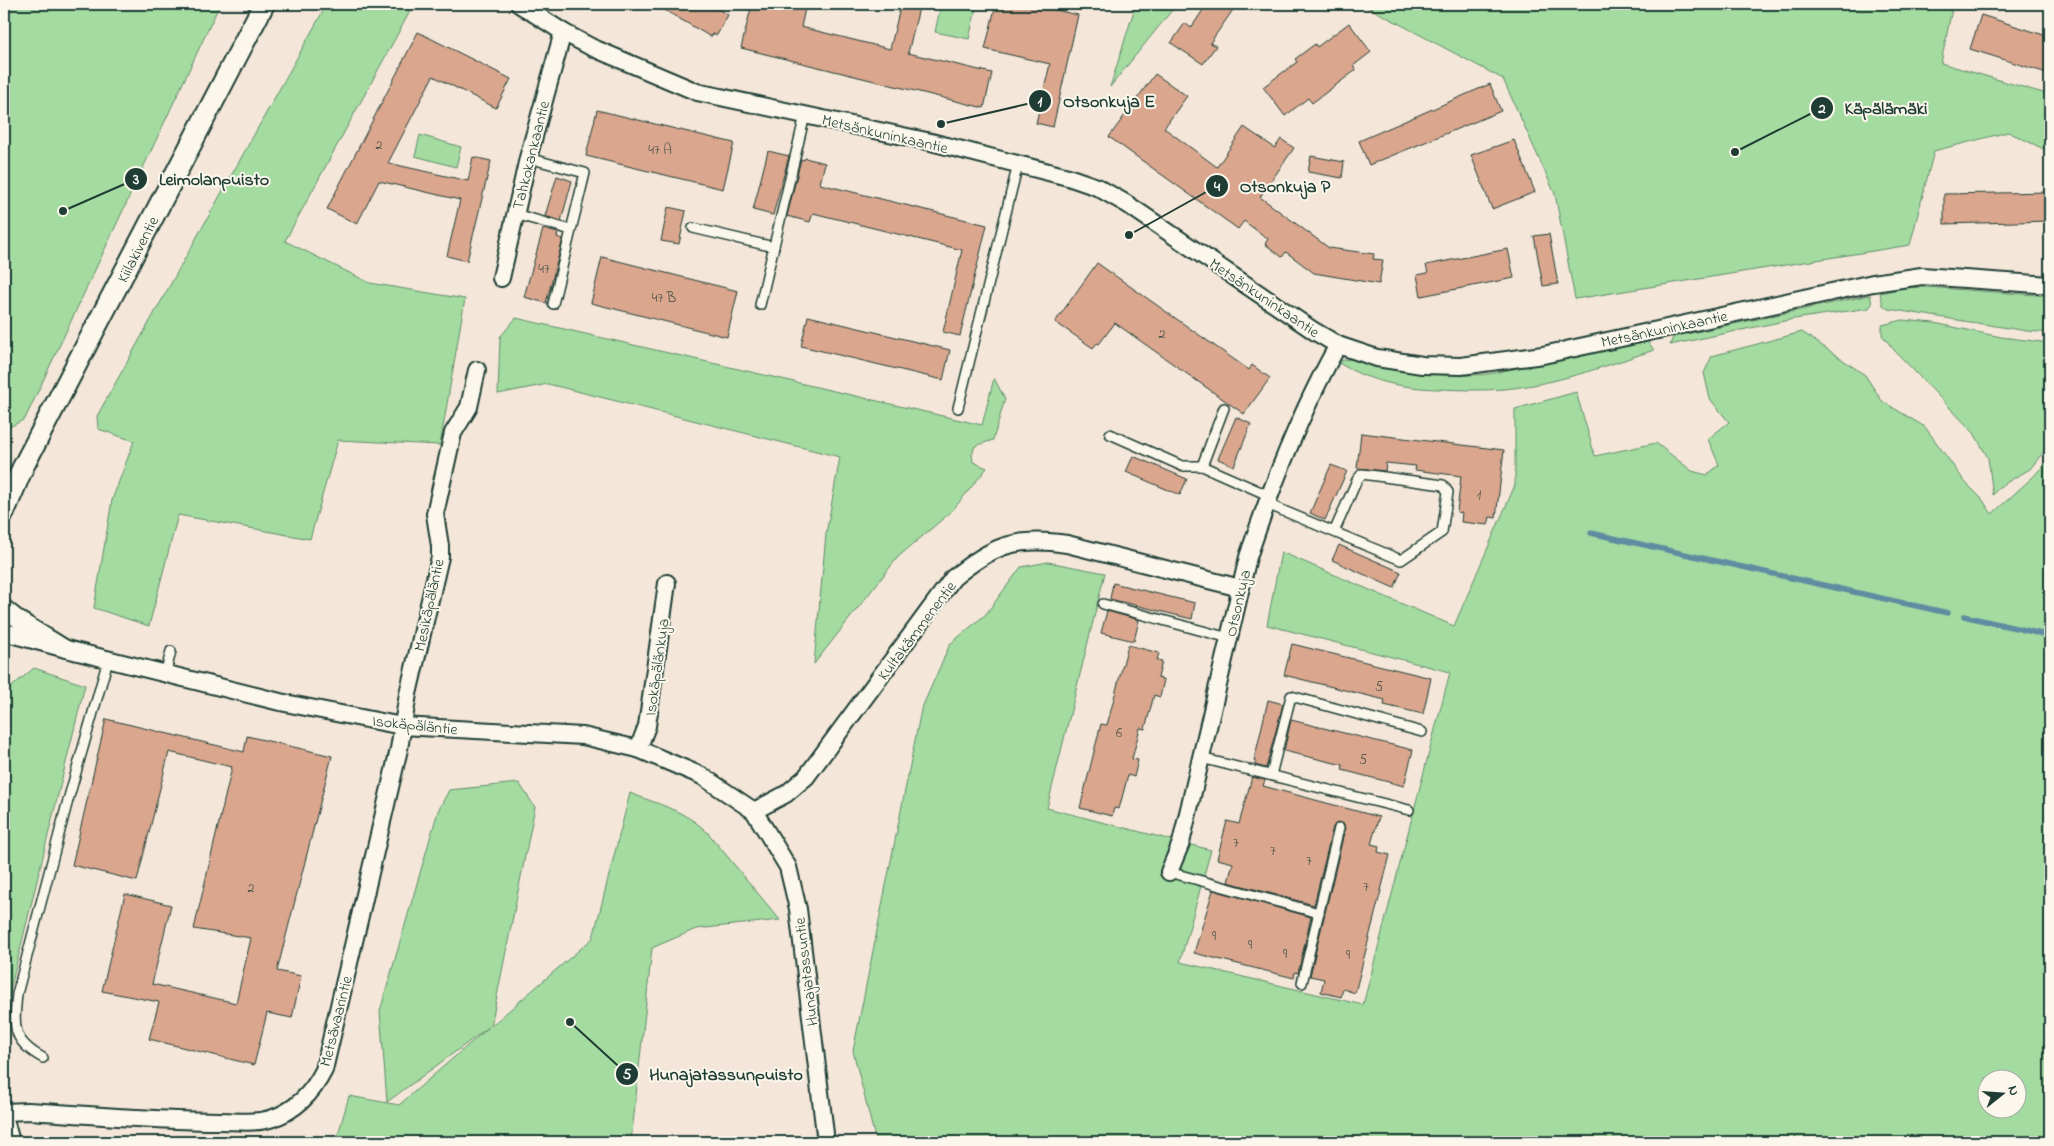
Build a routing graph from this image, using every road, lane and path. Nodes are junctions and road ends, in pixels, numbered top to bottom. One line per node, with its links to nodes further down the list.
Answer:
1 (264, 4): 21 (street, Kiilakiventie)
2 (519, 4): 3 (street, Metsänkuninkaantie)
3 (563, 32): 4 (street, Metsänkuninkaantie); 5 (street, Tahkokankaantie)
4 (805, 115): 6 (street, Metsänkuninkaantie); 10 (lane)
5 (528, 158): 7 (street, Tahkokankaantie); 9 (lane)
6 (1018, 164): 15 (street, Metsänkuninkaantie); 17 (lane)
7 (515, 214): 9 (lane); 11 (street, Tahkokankaantie)
8 (693, 228): 10 (lane)
9 (571, 230): 13 (lane)
10 (774, 247): 14 (lane)
11 (501, 278)
12 (2050, 285): 15 (street, Metsänkuninkaantie)
13 (553, 304)
14 (760, 305)
15 (1338, 345): 23 (street, Otsonkuja)
16 (477, 370): 36 (street, Mesikäpäläntie)
17 (958, 408)
18 (1224, 408): 20 (lane)
19 (1110, 434): 20 (lane)
20 (1202, 466): 23 (lane)
21 (23, 467): 22 (street, Kiilakiventie); 24 (street, Kiilakiventie)
22 (4, 490)
23 (1268, 500): 25 (lane); 27 (street, Otsonkuja)
24 (4, 512)
25 (1334, 532): 25 (lane)
26 (667, 583): 38 (street, Isokäpälänkuja)
27 (1240, 588): 31 (street, Otsonkuja); 42 (street, Kultakämmenentie)
28 (1103, 604): 31 (lane)
29 (4, 608): 32 (street, Isokäpäläntie)
30 (4, 632): 32 (street, Isokäpäläntie)
31 (1229, 638): 39 (street, Otsonkuja)
32 (66, 649): 34 (street, Isokäpäläntie)
33 (171, 651): 35 (lane)
34 (108, 660): 35 (street, Isokäpäläntie); 47 (lane)
35 (165, 675): 36 (street, Isokäpäläntie)
36 (402, 726): 38 (street, Isokäpäläntie); 48 (street, Metsävaarintie)
37 (1422, 732): 40 (lane)
38 (638, 749): 42 (street, Isokäpäläntie)
39 (1201, 758): 40 (lane); 44 (street, Otsonkuja)
40 (1271, 775): 41 (lane)
41 (1409, 810)
42 (754, 811): 51 (street, Hunajatassuntie)
43 (1339, 828): 45 (lane)
44 (1169, 872): 45 (lane)
45 (1319, 913): 46 (lane)
46 (1302, 983)
47 (43, 1058)
48 (4, 1112)
49 (4, 1116): 50 (street)
50 (11, 1142)
51 (826, 1142)

